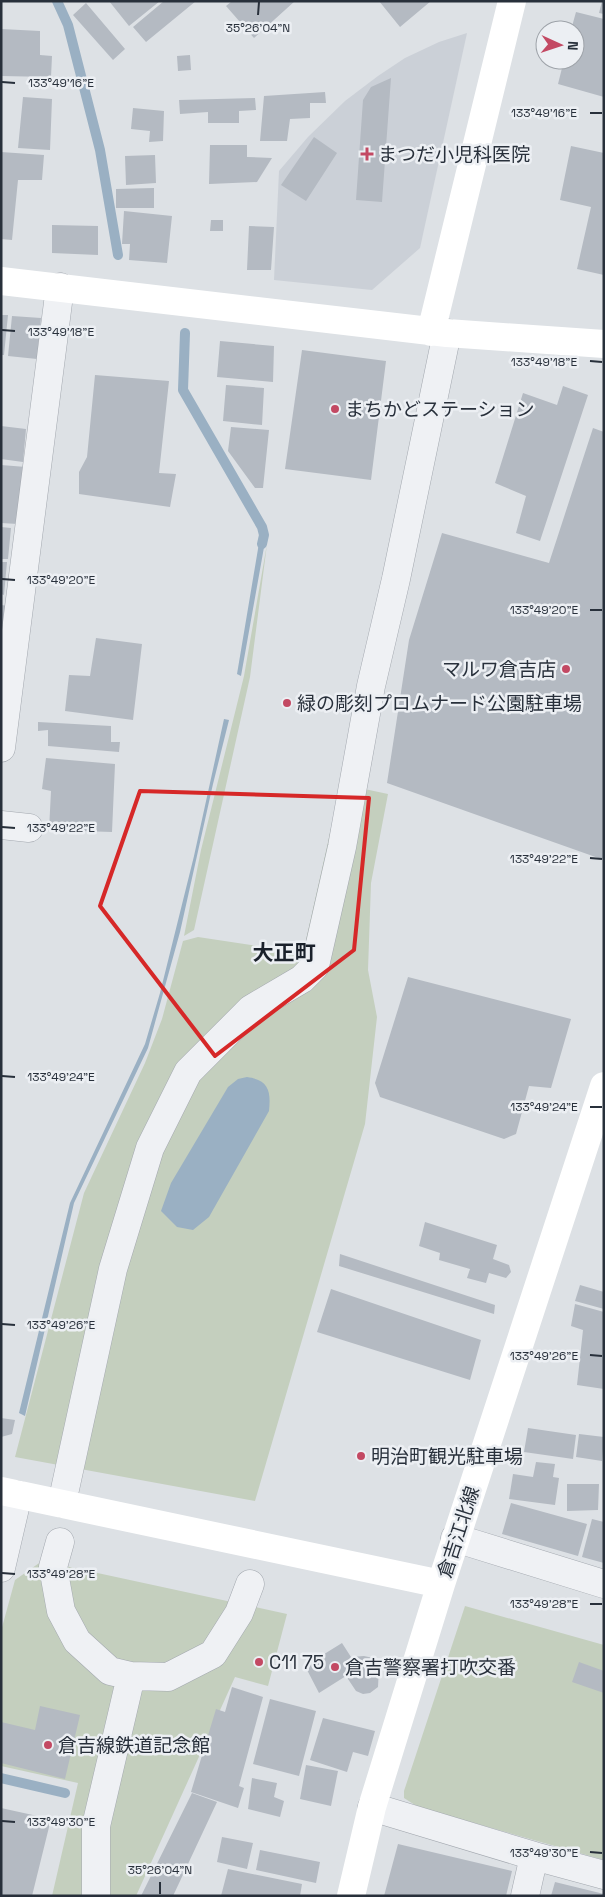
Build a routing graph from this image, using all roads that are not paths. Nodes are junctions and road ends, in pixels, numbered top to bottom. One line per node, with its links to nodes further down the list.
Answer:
1 (512, 1): 4 (main road)
2 (1, 281): 3 (main road)
3 (60, 287): 4 (main road); 6 (street)
4 (439, 332): 5 (main road); 11 (street)
5 (604, 344)
6 (1, 748)
7 (1, 825): 8 (street)
8 (28, 828)
9 (604, 1086): 12 (main road, 倉吉江北線)
10 (10, 1493): 11 (main road); 14 (street)
11 (62, 1503): 16 (main road)
12 (455, 1538): 16 (main road, 倉吉江北線); 17 (street)
13 (60, 1542): 18 (street)
14 (1, 1568)
15 (250, 1584): 18 (street)
16 (441, 1584): 19 (main road, 倉吉江北線)
17 (604, 1584)
18 (130, 1676): 22 (street)
19 (372, 1807): 20 (street); 23 (main road, 倉吉江北線)
20 (534, 1856): 21 (street); 24 (street)
21 (604, 1875)
22 (96, 1896)
23 (351, 1896)
24 (525, 1896)

